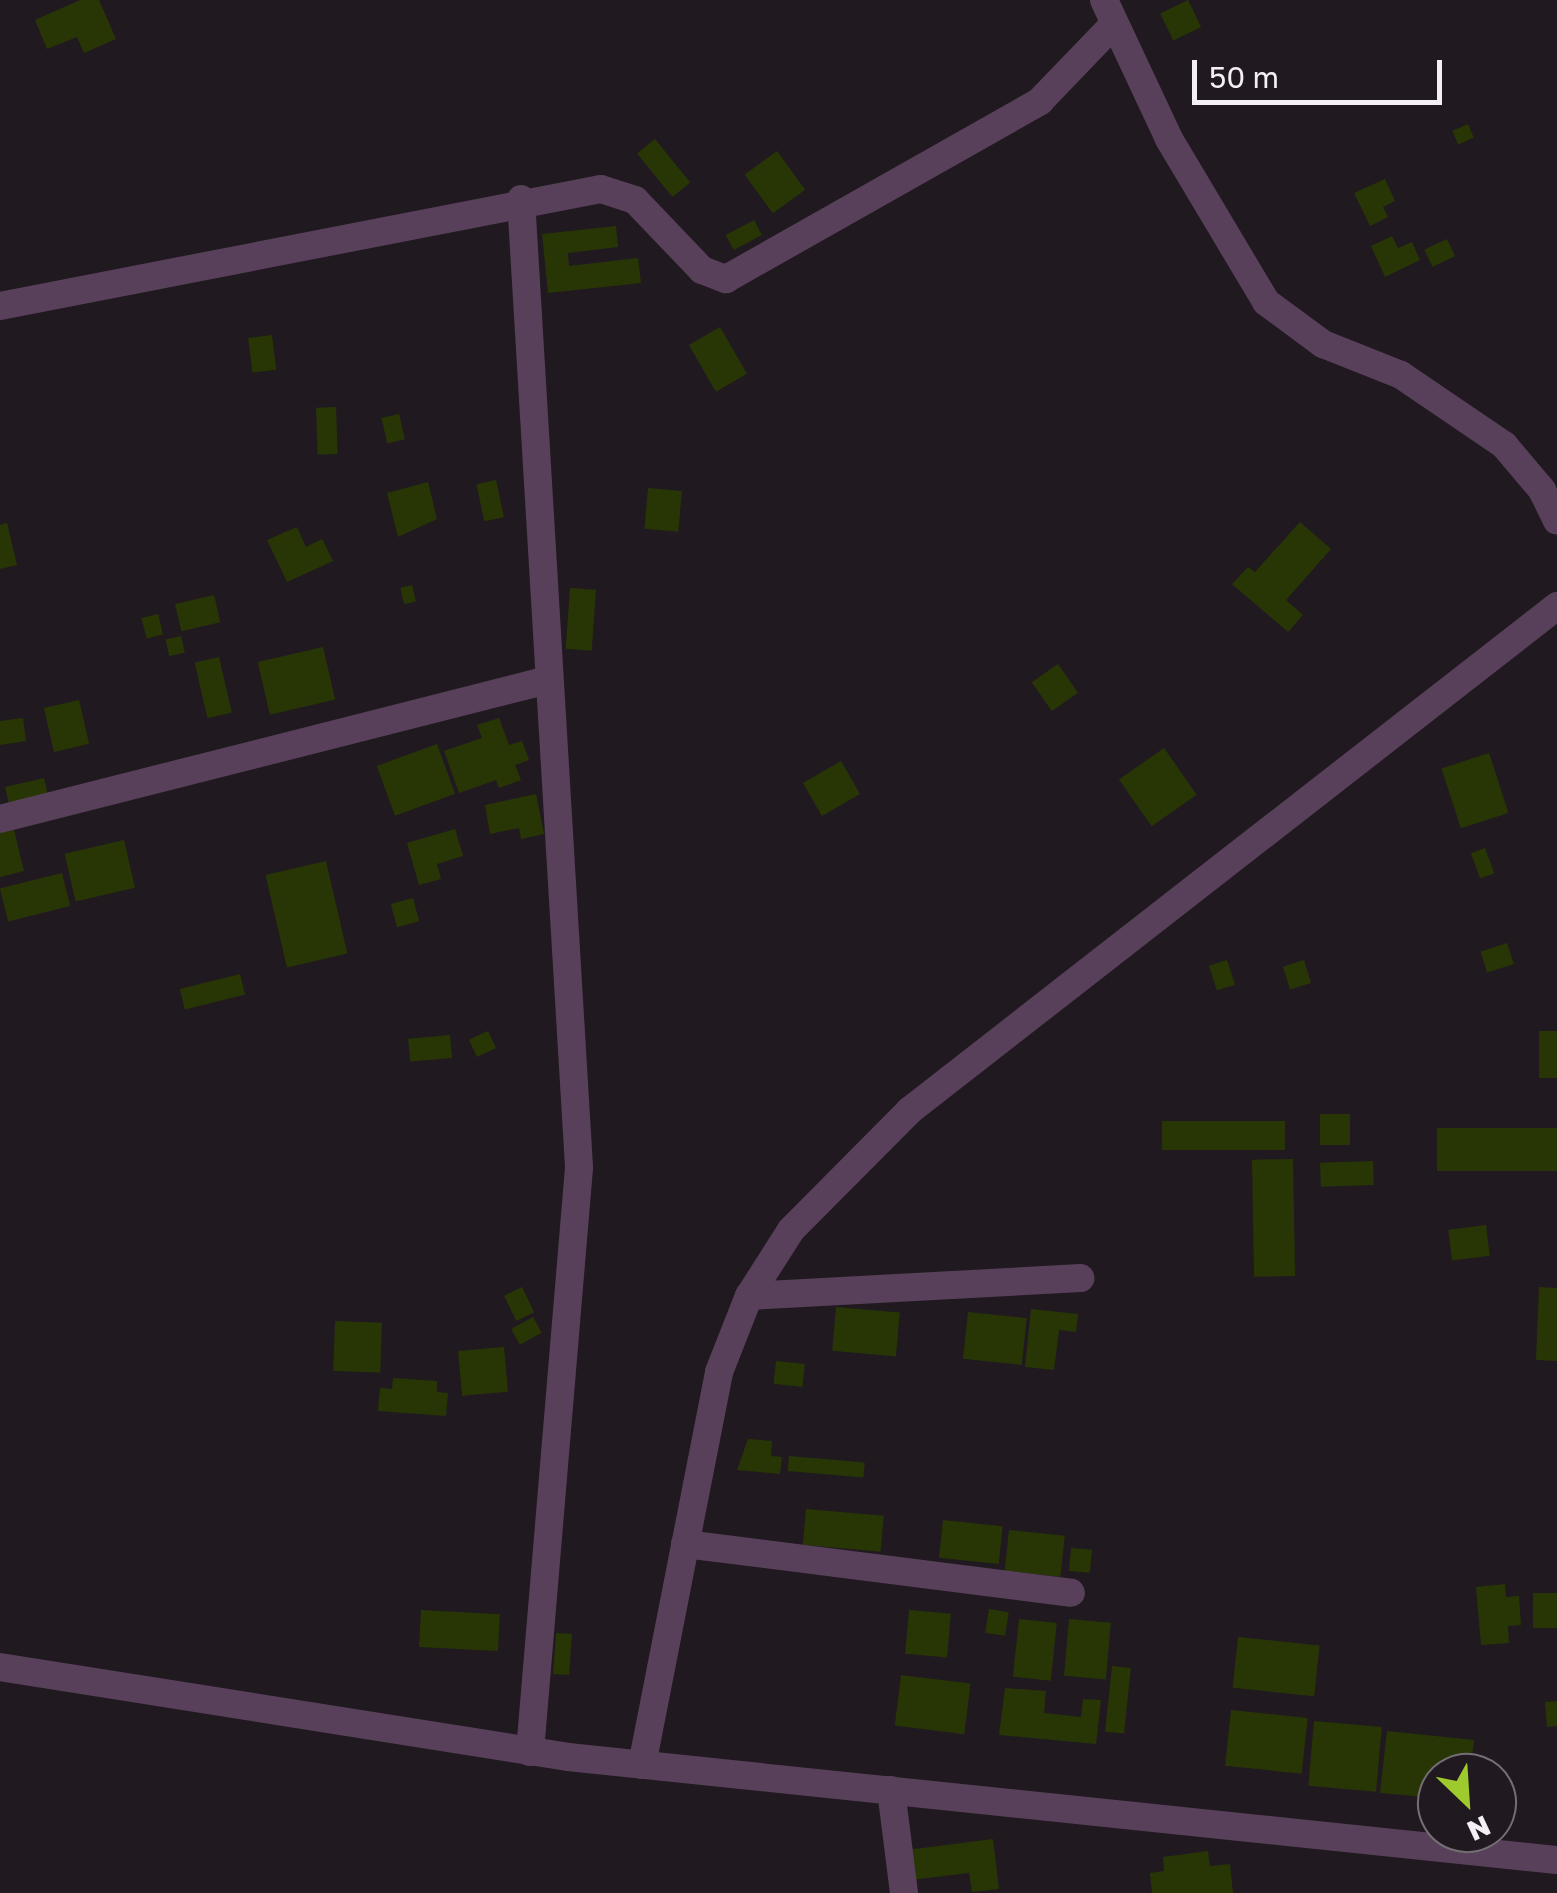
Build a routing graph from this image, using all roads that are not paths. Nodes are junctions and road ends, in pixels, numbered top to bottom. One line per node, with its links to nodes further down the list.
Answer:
1 (1109, 12): 2 (street); 4 (street)
2 (521, 200): 3 (street); 6 (street)
3 (0, 306)
4 (1557, 521)
5 (1557, 606): 9 (street)
6 (548, 680): 7 (street); 13 (street)
7 (0, 819)
8 (1081, 1278): 9 (street)
9 (749, 1296): 10 (street)
10 (685, 1544): 11 (street); 14 (street)
11 (1071, 1593)
12 (0, 1667): 13 (street)
13 (530, 1752): 14 (street)
14 (642, 1765): 15 (street)
15 (891, 1790): 16 (street); 17 (street)
16 (1557, 1860)
17 (904, 1893)

